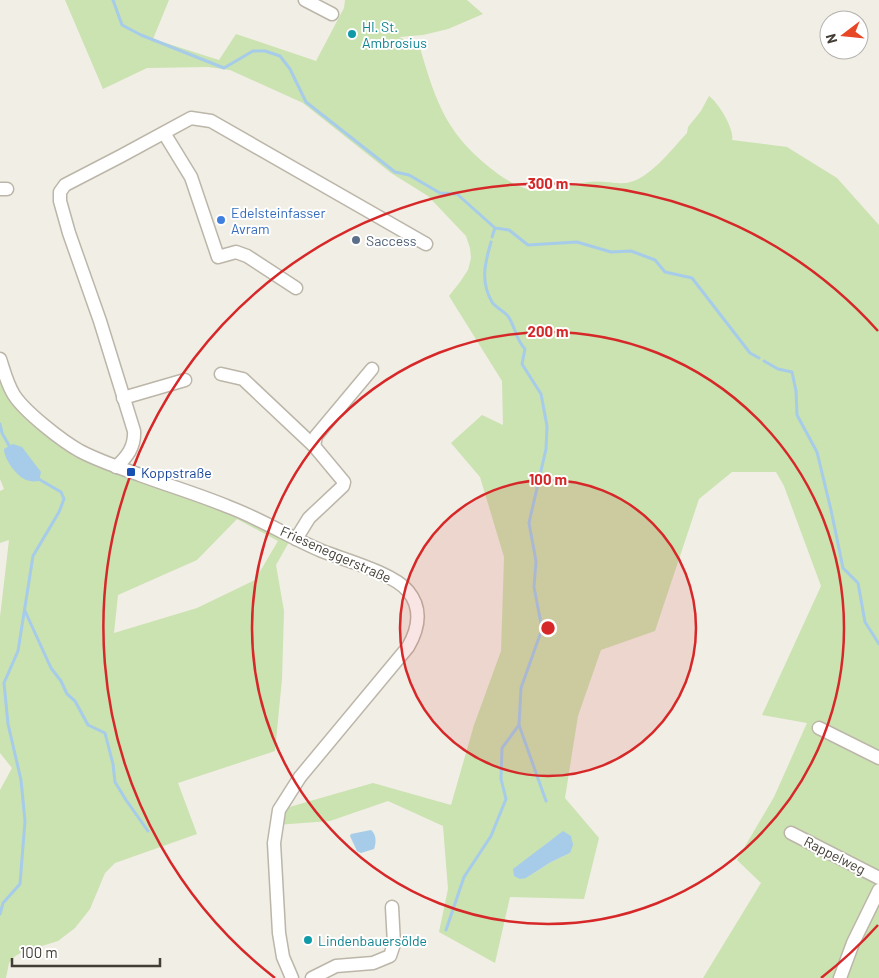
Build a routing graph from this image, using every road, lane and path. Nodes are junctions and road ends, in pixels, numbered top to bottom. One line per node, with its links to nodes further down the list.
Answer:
1 (305, 0): 2 (street)
2 (332, 14)
3 (164, 132): 4 (street); 5 (street); 10 (street)
4 (426, 244)
5 (296, 288)
6 (0, 359): 12 (street, Frieseneggerstraße)
7 (372, 369): 11 (street)
8 (221, 374): 11 (street)
9 (184, 380): 10 (street)
10 (123, 398): 12 (street)
11 (314, 446): 13 (street)
12 (116, 466): 13 (street, Frieseneggerstraße)
13 (296, 539): 20 (street, Frieseneggerstraße)
14 (819, 728): 15 (street)
15 (879, 758)
16 (792, 833): 17 (street, Rappelweg)
17 (879, 878)
18 (879, 890): 22 (street)
19 (392, 907): 21 (street)
20 (292, 978)
21 (312, 978)
22 (840, 978)

